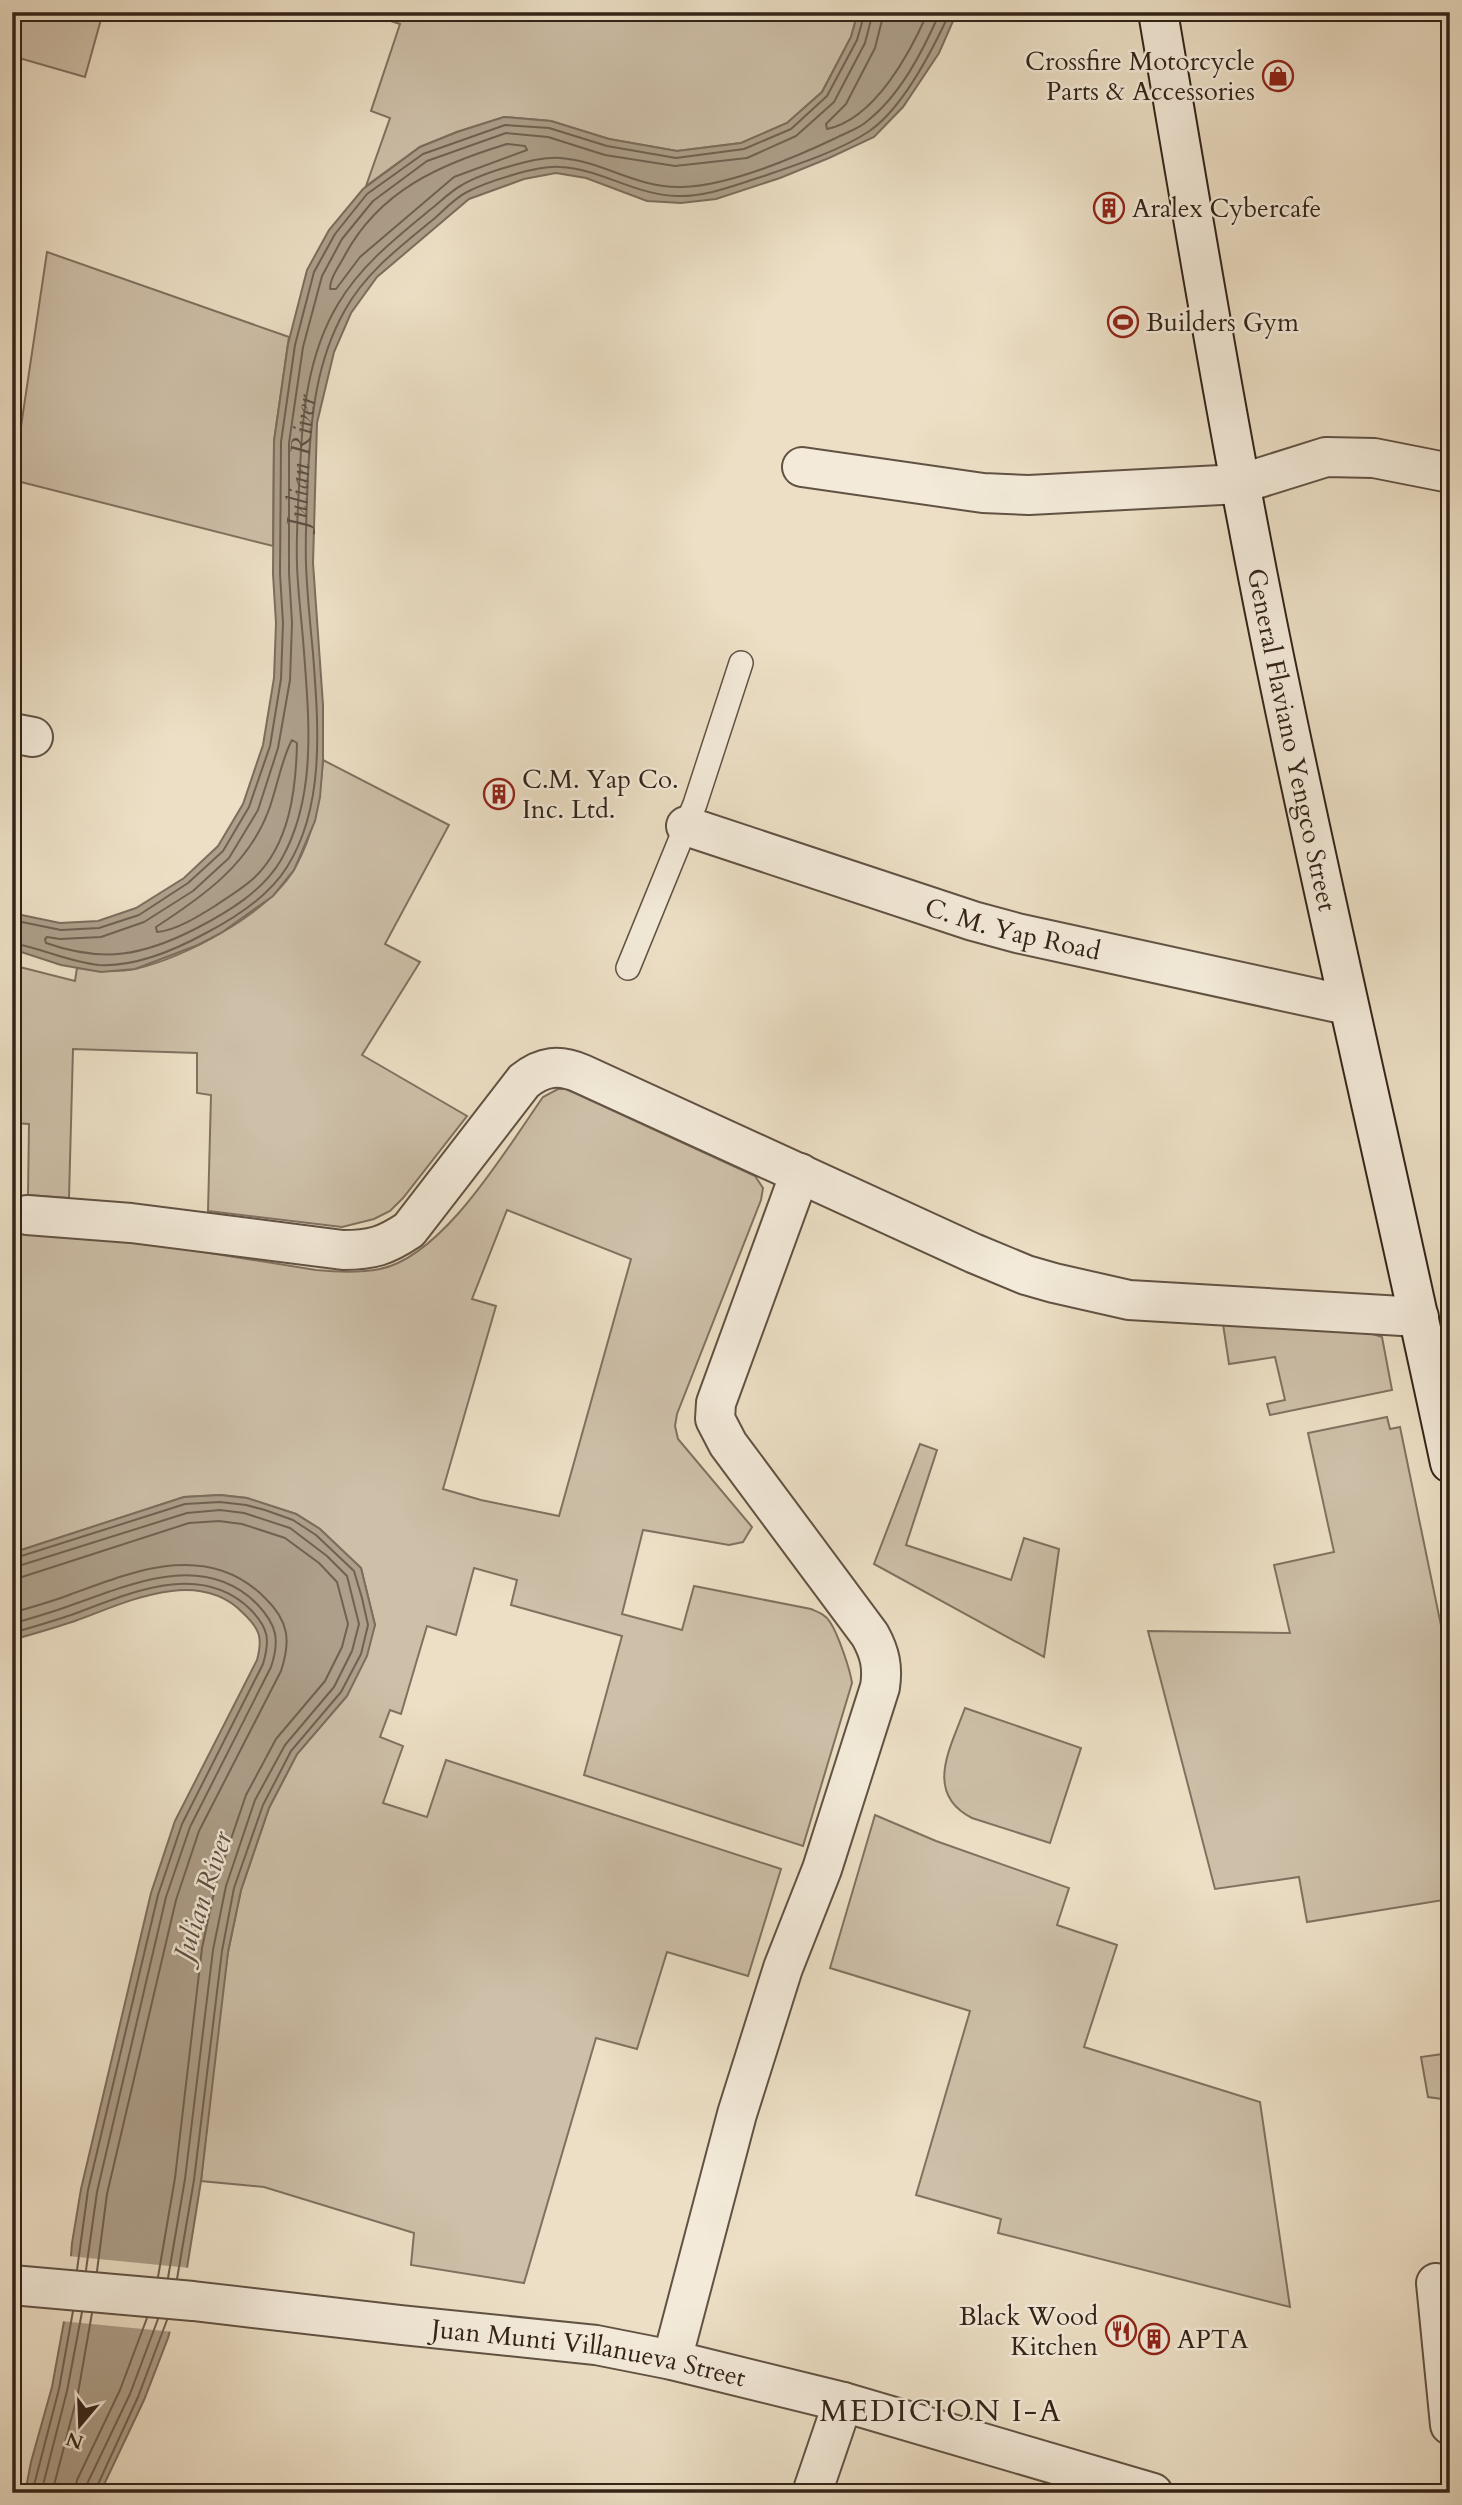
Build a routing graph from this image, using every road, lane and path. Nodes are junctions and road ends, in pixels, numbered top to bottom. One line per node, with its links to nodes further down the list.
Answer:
1 (1158, 12): 4 (street, General Flaviano Yengco Street)
2 (802, 467): 4 (street)
3 (1450, 473): 4 (street)
4 (1240, 484): 8 (street, General Flaviano Yengco Street)
5 (741, 663): 6 (lane)
6 (686, 827): 7 (lane); 8 (street, C. M. Yap Road)
7 (628, 968)
8 (1347, 1005): 11 (street, General Flaviano Yengco Street)
9 (800, 1173): 10 (street); 11 (street); 15 (street)
10 (27, 1215)
11 (1419, 1317): 12 (street, General Flaviano Yengco Street)
12 (1450, 1463)
13 (1436, 2283): 17 (street)
14 (12, 2285): 15 (street, Juan Munti Villanueva Street)
15 (672, 2360): 16 (street, Juan Munti Villanueva Street)
16 (843, 2402): 18 (street); 19 (street, Juan Munti Villanueva Street)
17 (1450, 2425)
18 (812, 2493)
19 (1153, 2493)

